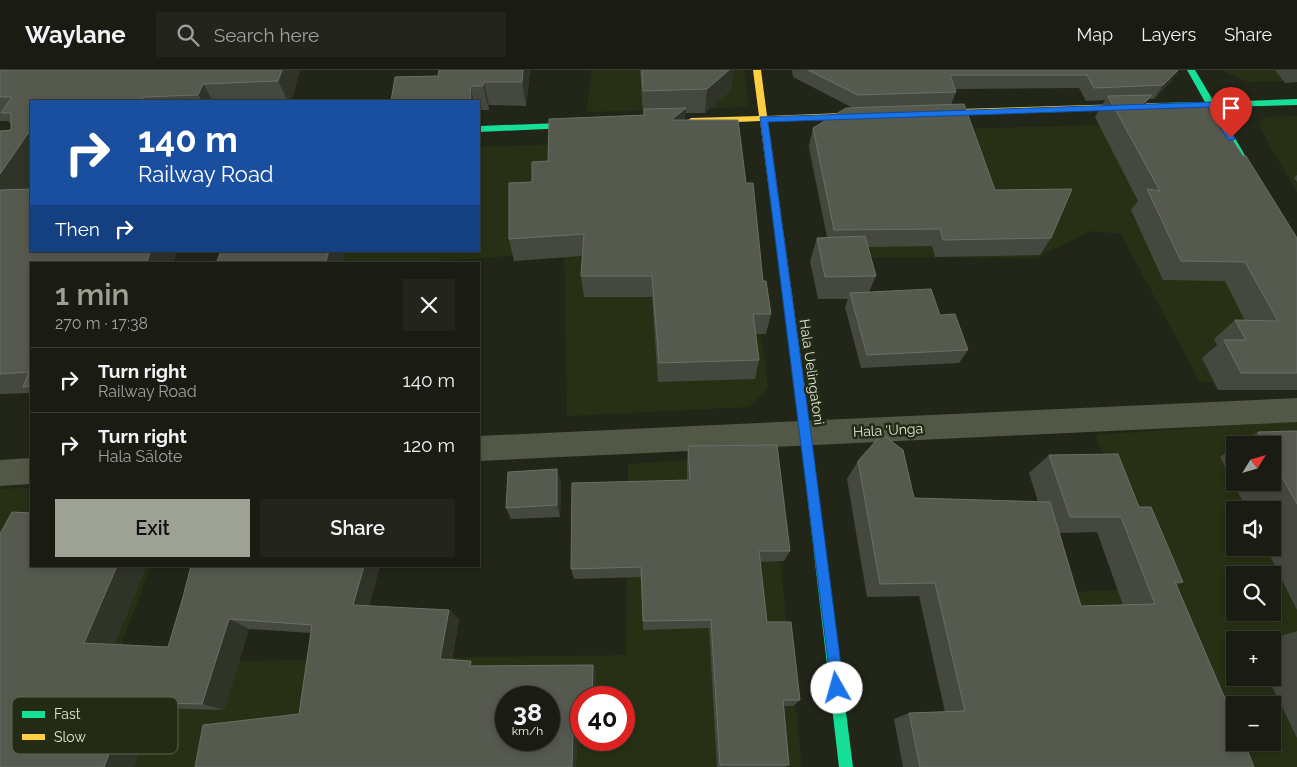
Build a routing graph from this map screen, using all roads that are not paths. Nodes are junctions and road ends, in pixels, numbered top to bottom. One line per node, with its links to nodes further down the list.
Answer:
1 (756, 70): 7 (street, Hala Uelingatoni)
2 (1191, 70): 4 (street)
3 (1297, 102): 4 (street)
4 (1211, 104): 5 (street); 11 (street)
5 (919, 114)
6 (880, 115): 7 (street)
7 (763, 119): 8 (street); 13 (street, Hala Uelingatoni)
8 (675, 122)
9 (596, 125): 10 (street)
10 (480, 129)
11 (1251, 172)
12 (1297, 410): 13 (street, Hala 'Unga)
13 (806, 434): 14 (street, Hala 'Unga); 17 (street, Hala Uelingatoni)
14 (480, 449)
15 (30, 471): 16 (street)
16 (0, 473)
17 (846, 767)

